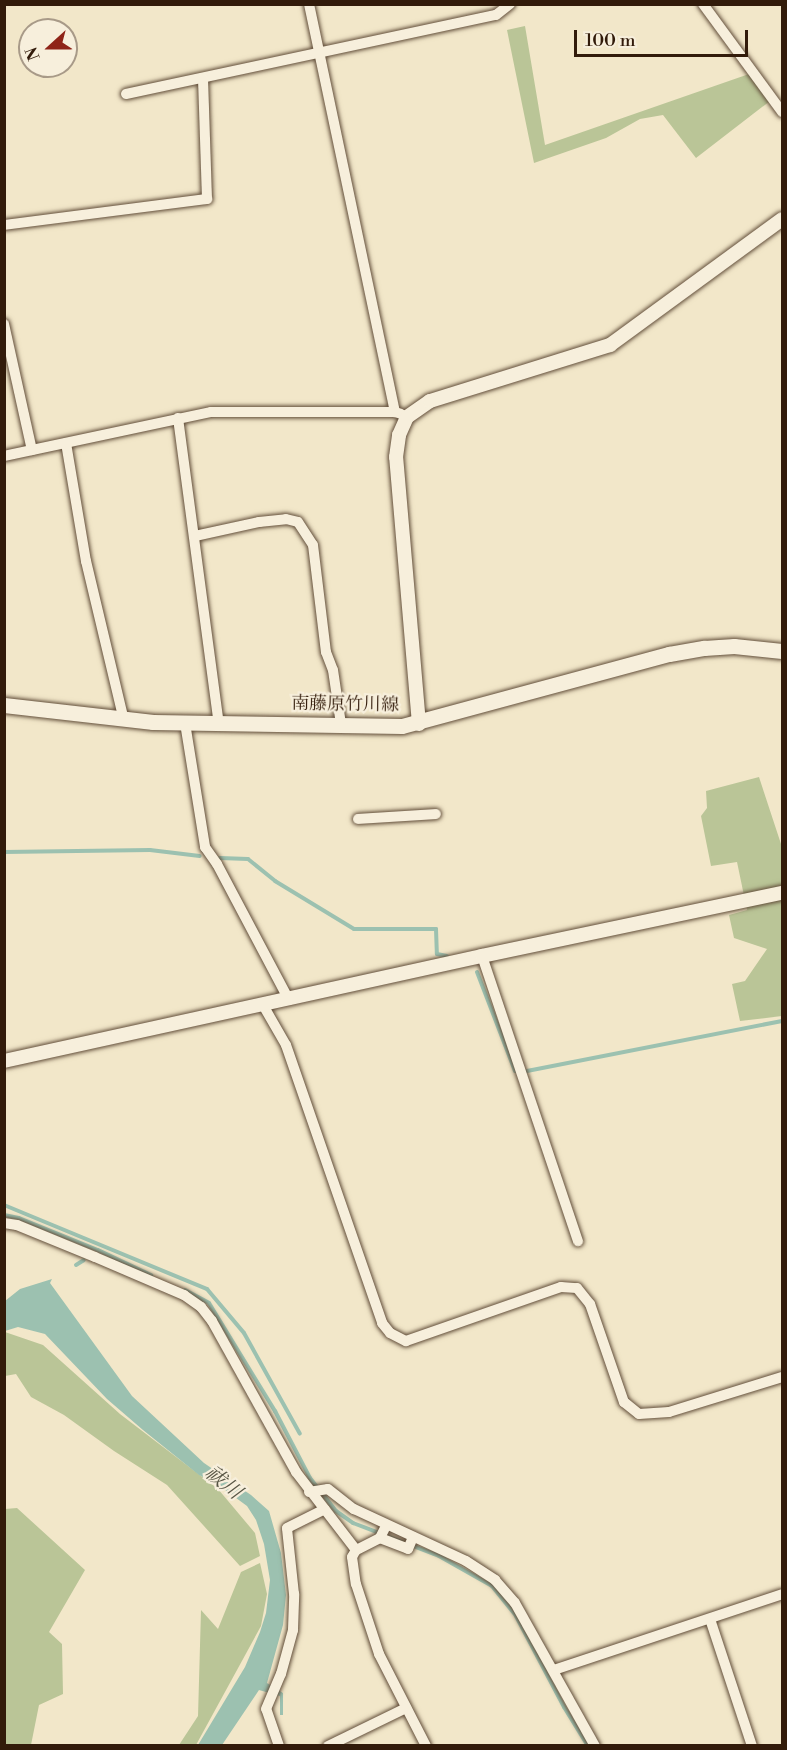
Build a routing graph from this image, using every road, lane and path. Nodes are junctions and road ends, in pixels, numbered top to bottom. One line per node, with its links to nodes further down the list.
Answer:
1 (309, 4): 4 (street)
2 (510, 4): 4 (street)
3 (703, 4): 7 (street)
4 (319, 52): 5 (street); 11 (street)
5 (203, 79): 6 (street); 9 (street)
6 (126, 94)
7 (783, 112)
8 (783, 219): 11 (street)
9 (4, 225)
10 (4, 324): 14 (street)
11 (401, 414): 12 (street); 23 (street)
12 (178, 418): 13 (street); 16 (street)
13 (66, 443): 14 (street); 19 (street)
14 (32, 450): 15 (street)
15 (4, 456)
16 (195, 536): 21 (street); 22 (street)
17 (783, 651): 23 (main road, 南藤原竹川線)
18 (4, 705): 19 (main road, 南藤原竹川線)
19 (124, 720): 20 (main road, 南藤原竹川線)
20 (185, 723): 21 (main road, 南藤原竹川線); 28 (street)
21 (219, 724): 22 (main road, 南藤原竹川線)
22 (341, 724): 23 (main road, 南藤原竹川線)
23 (419, 724)
24 (436, 814): 25 (street)
25 (358, 819)
26 (783, 893): 27 (street)
27 (482, 956): 28 (street); 32 (street)
28 (289, 999): 29 (street)
29 (263, 1005): 30 (street); 33 (street)
30 (4, 1061)
31 (4, 1223): 34 (street)
32 (578, 1241)
33 (783, 1377)
34 (309, 1492): 35 (street); 36 (street)
35 (325, 1509): 39 (street); 44 (street)
36 (386, 1526): 37 (street); 38 (street)
37 (380, 1538): 38 (street); 39 (street)
38 (413, 1538): 42 (street)
39 (356, 1550): 43 (street)
40 (783, 1594): 41 (street)
41 (710, 1619): 42 (street); 48 (street)
42 (554, 1671): 47 (street)
43 (406, 1708): 45 (street); 46 (street)
44 (279, 1746)
45 (328, 1746)
46 (426, 1746)
47 (595, 1746)
48 (752, 1746)

